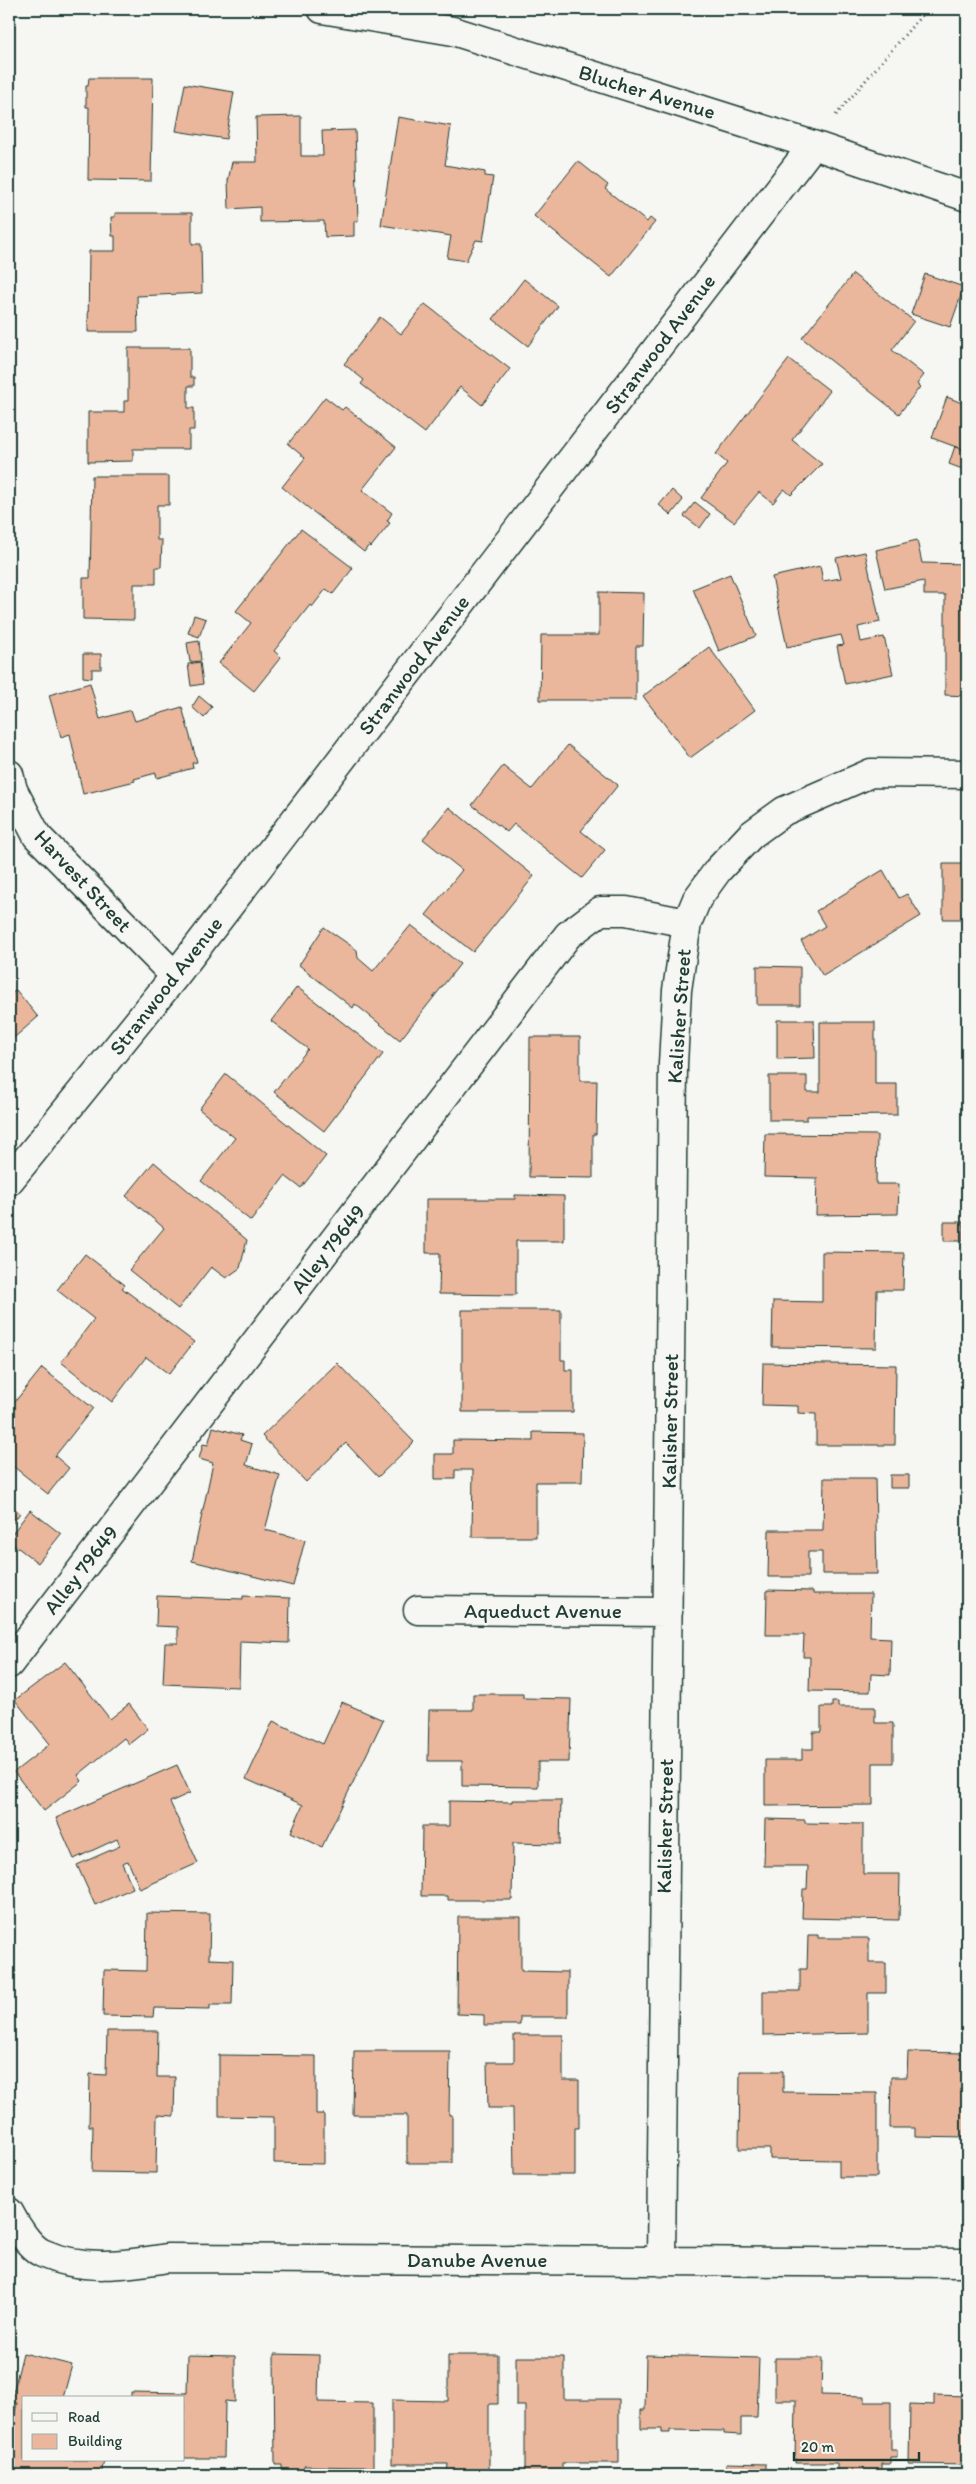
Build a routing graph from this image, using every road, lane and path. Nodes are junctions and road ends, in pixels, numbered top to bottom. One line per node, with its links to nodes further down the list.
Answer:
1 (322, 9): 4 (street, Blucher Avenue)
2 (927, 9): 3 (path)
3 (847, 101)
4 (813, 144): 5 (street, Blucher Avenue); 9 (street, Stranwood Avenue)
5 (967, 197)
6 (9, 774): 9 (street, Harvest Street)
7 (967, 774): 8 (street, Kalisher Street)
8 (687, 923): 12 (street, Kalisher Street); 13 (street, Alley 79649)
9 (175, 976): 10 (street, Stranwood Avenue)
10 (9, 1181)
11 (418, 1610): 12 (street, Aqueduct Avenue)
12 (668, 1612): 15 (street, Kalisher Street)
13 (9, 1664)
14 (9, 2212): 15 (street, Danube Avenue)
15 (661, 2262): 16 (street, Danube Avenue)
16 (967, 2263)

